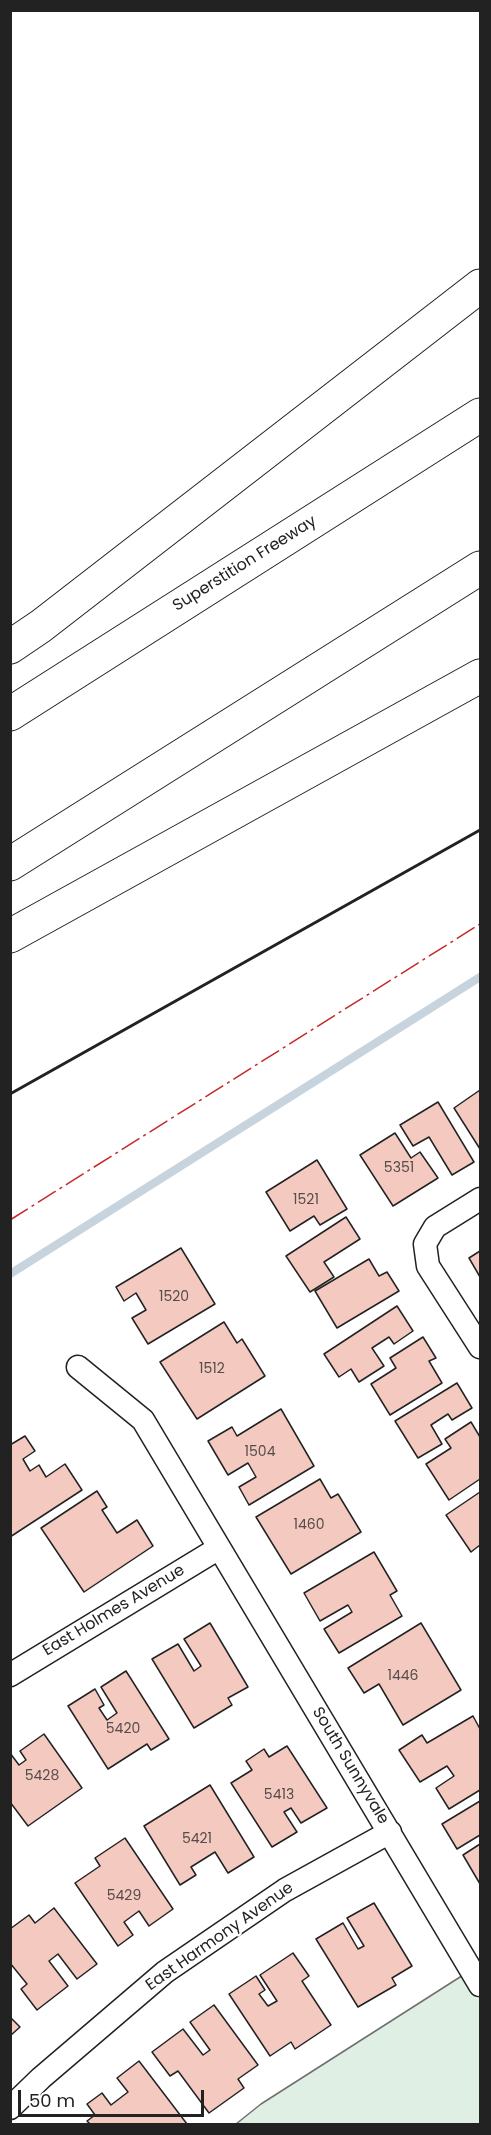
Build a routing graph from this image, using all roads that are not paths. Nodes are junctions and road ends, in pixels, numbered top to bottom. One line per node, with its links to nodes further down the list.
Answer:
1 (480, 286): 4 (highway)
2 (480, 415): 6 (highway, Superstition Freeway)
3 (480, 568): 7 (highway)
4 (10, 647)
5 (480, 676): 8 (highway)
6 (10, 714)
7 (10, 864)
8 (10, 936)
9 (480, 1199): 10 (street)
10 (480, 1347)
11 (78, 1367): 12 (street, South Sunnyvale)
12 (219, 1548): 13 (street, East Holmes Avenue); 14 (street, South Sunnyvale)
13 (10, 1675)
14 (390, 1832): 15 (street, South Sunnyvale); 16 (street, East Harmony Avenue)
15 (480, 1985)
16 (10, 2108)

